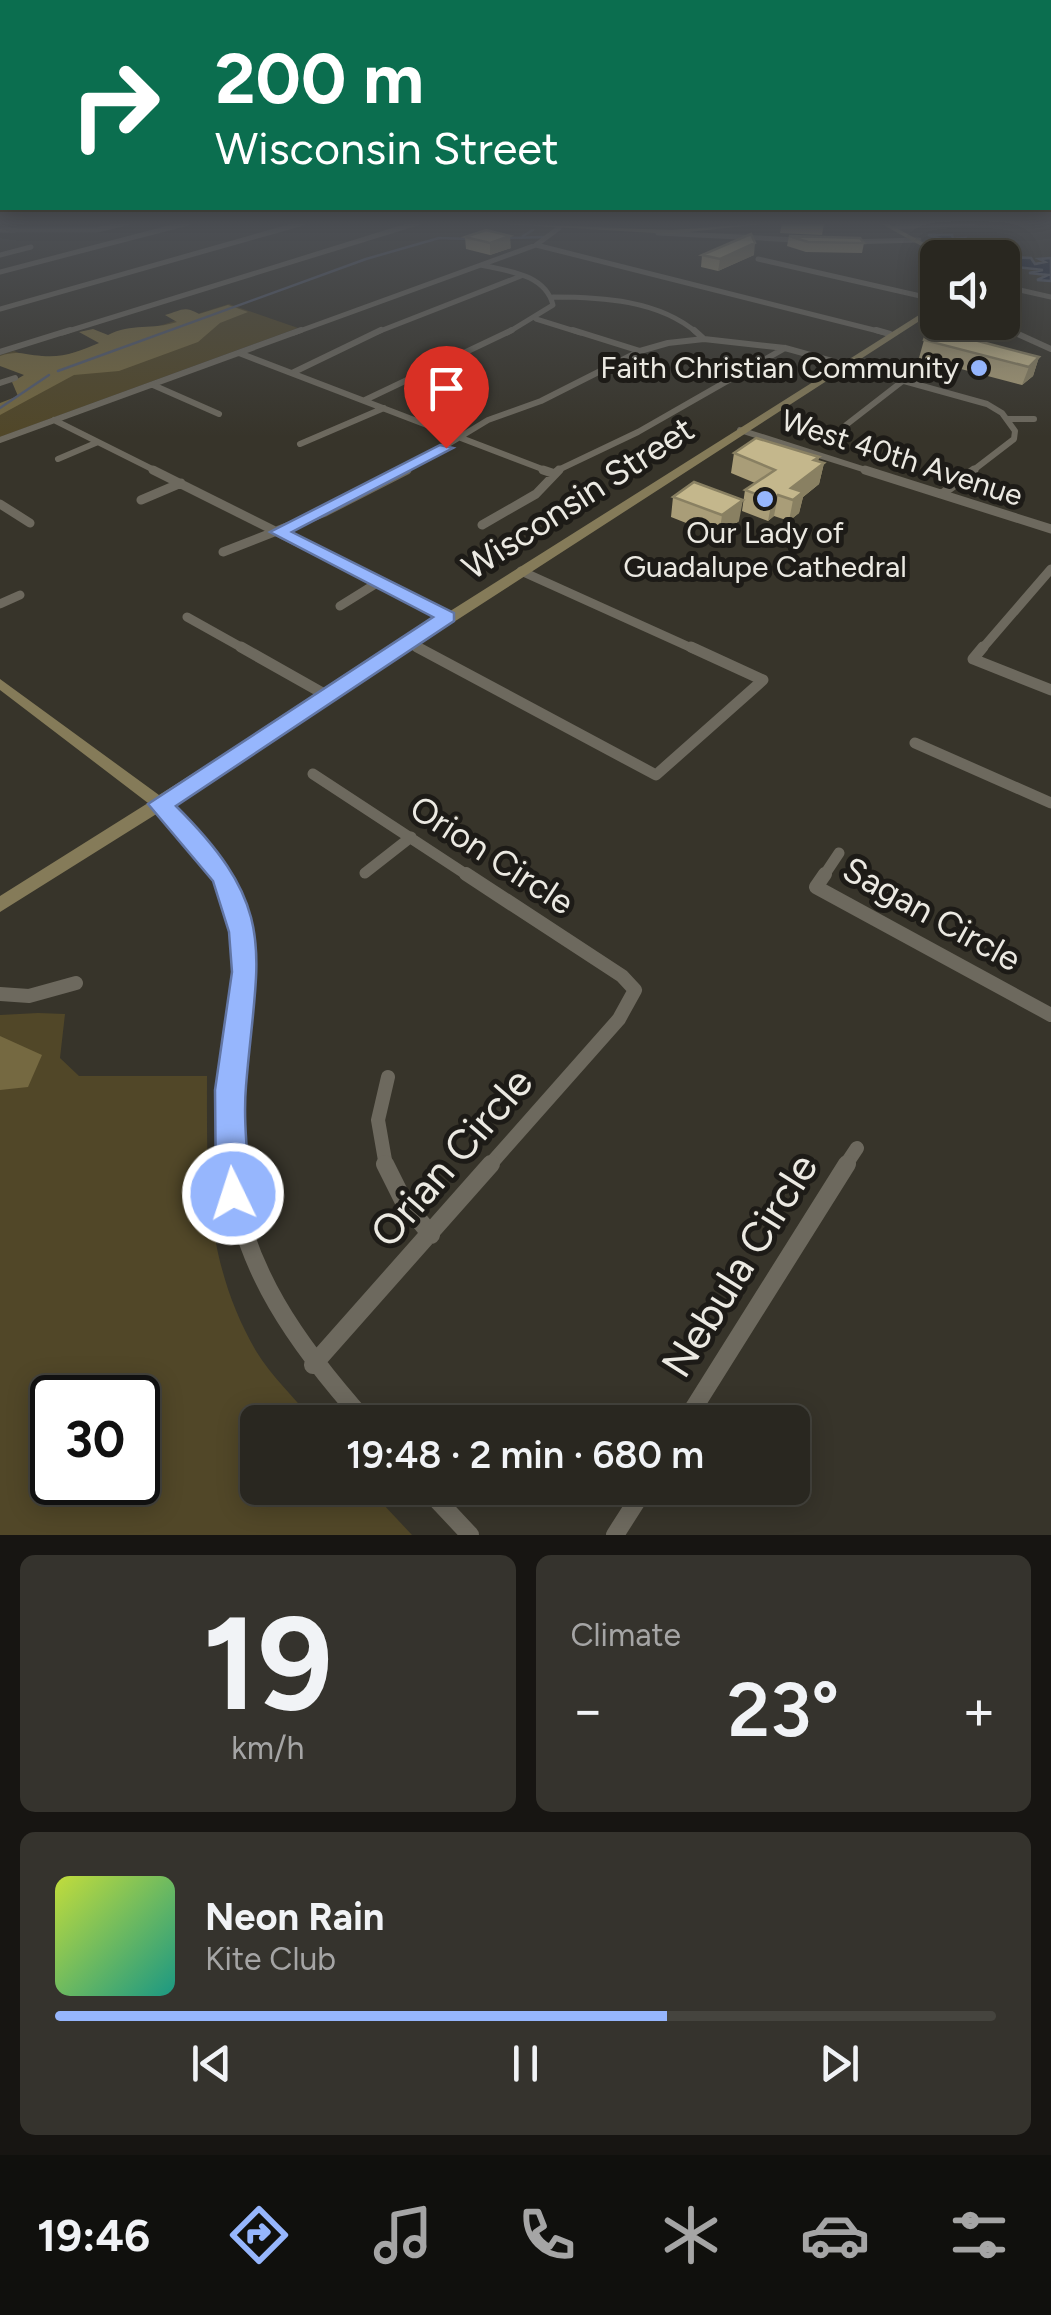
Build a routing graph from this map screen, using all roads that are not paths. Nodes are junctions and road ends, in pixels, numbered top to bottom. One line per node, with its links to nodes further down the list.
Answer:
1 (50, 295): 8 (street)
2 (184, 295): 17 (street)
3 (399, 295): 18 (street)
4 (473, 295): 20 (street)
5 (551, 295): 7 (street)
6 (733, 295): 11 (street)
7 (553, 297): 10 (street); 12 (street)
8 (0, 309)
9 (920, 314): 11 (street, Wisconsin Street)
10 (536, 320): 16 (street); 25 (street)
11 (890, 334): 19 (street, Wisconsin Street)
12 (704, 338): 14 (street); 16 (street)
13 (1020, 338): 15 (street)
14 (785, 348): 19 (street); 38 (street)
15 (1051, 348)
16 (640, 351): 33 (street)
17 (0, 352)
18 (239, 352): 20 (street); 24 (street)
19 (844, 364): 22 (street); 32 (street, Wisconsin Street)
20 (292, 373): 25 (street)
21 (16, 378): 23 (street)
22 (904, 380): 28 (street); 31 (street)
23 (0, 382)
24 (153, 385): 27 (street); 30 (street)
25 (365, 400): 26 (street)
26 (384, 408): 33 (street); 36 (street)
27 (219, 414)
28 (1007, 419): 29 (street); 40 (street)
29 (1034, 419)
30 (54, 420): 34 (street); 35 (street)
31 (846, 425)
32 (740, 430): 40 (street, West 40th Avenue); 49 (street, Wisconsin Street)
33 (458, 437): 38 (street); 46 (street)
34 (0, 440)
35 (98, 442): 37 (street); 39 (street)
36 (300, 444)
37 (58, 458)
38 (552, 472): 44 (street)
39 (180, 483): 41 (street); 46 (street)
40 (942, 494): 45 (street, West 40th Avenue)
41 (141, 500)
42 (0, 504): 43 (street)
43 (30, 523)
44 (482, 525)
45 (1051, 529)
46 (279, 532): 47 (street); 50 (street)
47 (223, 552)
48 (1051, 568): 58 (street)
49 (521, 570): 55 (street, Wisconsin Street); 56 (street)
50 (377, 583): 53 (street); 55 (street)
51 (20, 595): 52 (street)
52 (0, 604)
53 (340, 606)
54 (187, 616): 59 (street)
55 (447, 617): 56 (street, Wisconsin Street)
56 (407, 642): 59 (street, Wisconsin Street)
57 (0, 683): 62 (street)
58 (1051, 690)
59 (326, 694): 62 (street, Wisconsin Street)
60 (916, 743): 63 (street)
61 (314, 774): 64 (street, Orion Circle)
62 (160, 804): 67 (street, Wisconsin Street); 75 (street)
63 (1051, 804)
64 (411, 836): 66 (street); 69 (street, Orion Circle)
65 (839, 853): 71 (street, Sagan Circle)
66 (365, 873)
67 (0, 904)
68 (76, 983): 70 (street)
69 (634, 990): 74 (street, Orian Circle)
70 (0, 994)
71 (1050, 1011)
72 (388, 1077): 74 (street)
73 (856, 1148): 77 (street, Nebula Circle)
74 (431, 1235): 75 (street, Orian Circle)
75 (313, 1365): 76 (street)
76 (350, 1405)
77 (696, 1405)
78 (442, 1505): 80 (street)
79 (634, 1505): 81 (street)
80 (470, 1535)
81 (615, 1535)

